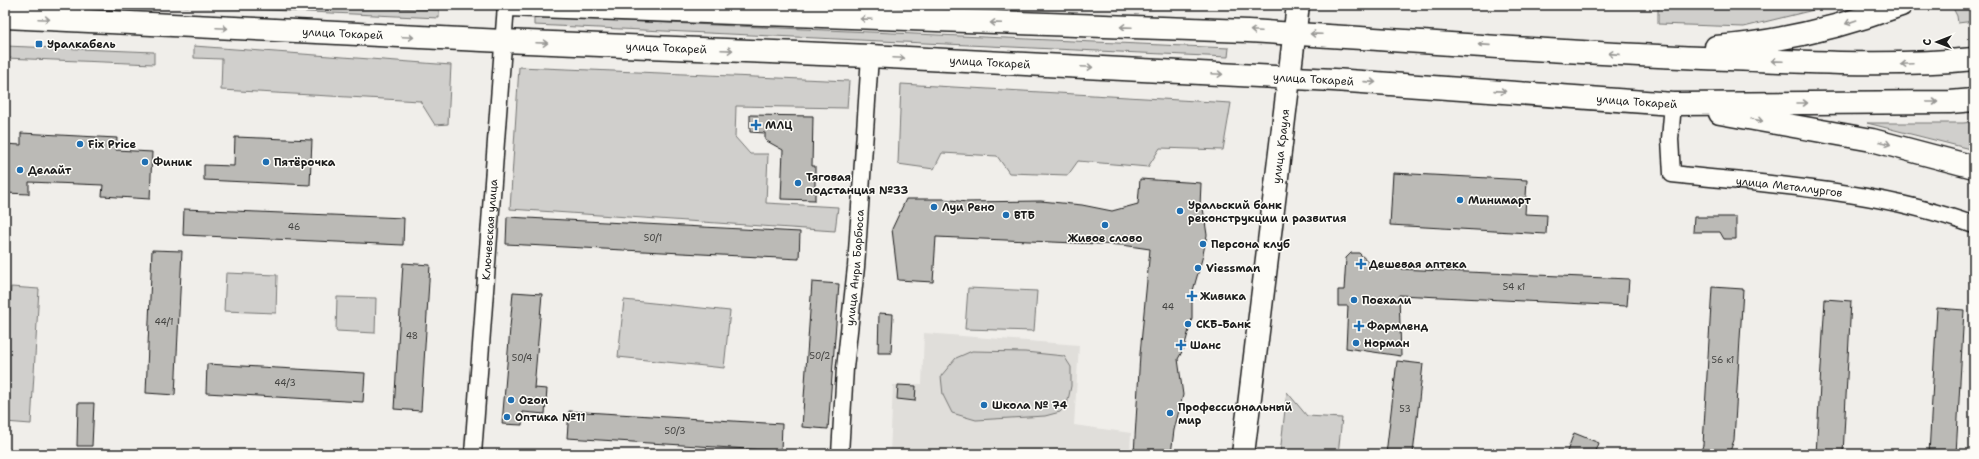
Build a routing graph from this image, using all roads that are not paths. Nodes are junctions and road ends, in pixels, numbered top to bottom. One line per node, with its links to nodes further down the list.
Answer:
1 (507, 5): 5 (main road, one-way to 1); 6 (street, Ключевская улица)
2 (1298, 5): 5 (main road, улица Крауля)
3 (1901, 5): 8 (main road, one-way to 8)
4 (5, 17): 6 (main road, улица Токарей, one-way to 6)
5 (1294, 34): 8 (main road, one-way to 5); 10 (main road, улица Крауля)
6 (502, 41): 7 (main road, улица Токарей, one-way to 7); 15 (street, Ключевская улица)
7 (870, 56): 10 (main road, улица Токарей, one-way to 10); 16 (street, улица Анри Барбюса)
8 (1653, 57): 9 (main road, one-way to 8)
9 (1974, 59)
10 (1289, 79): 12 (main road, улица Токарей, one-way to 12); 17 (main road, улица Крауля)
11 (1974, 100): 12 (main road, улица Токарей, one-way to 11)
12 (1683, 104): 13 (main road, one-way to 13); 14 (street, улица Металлургов)
13 (1974, 167)
14 (1974, 225)
15 (473, 454)
16 (840, 454)
17 (1243, 454)

